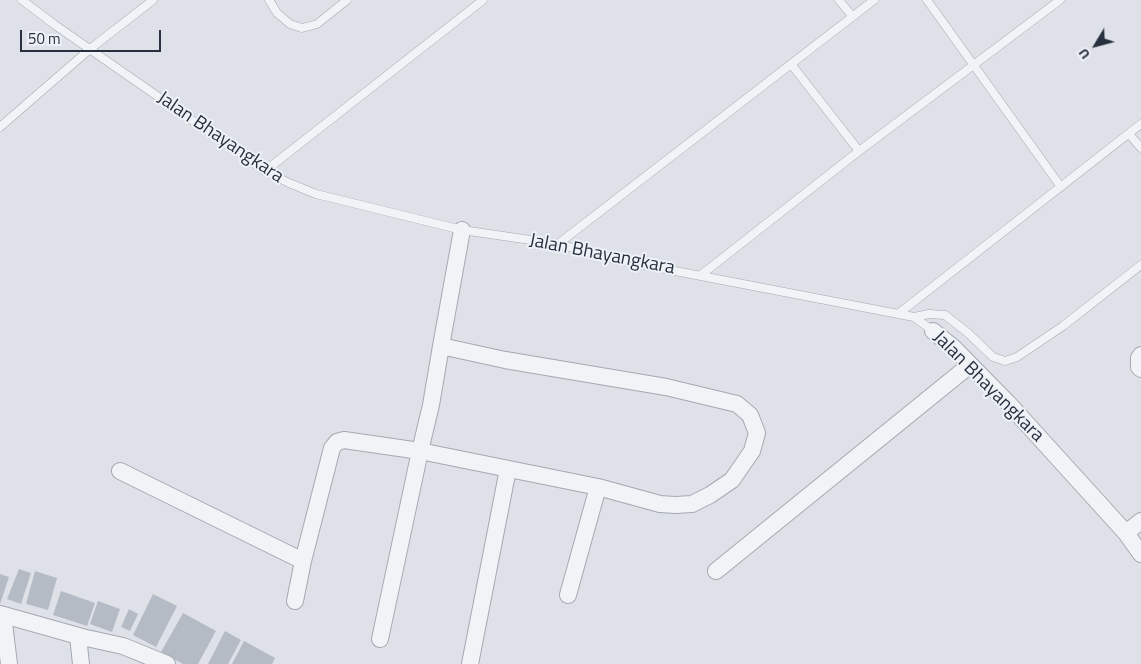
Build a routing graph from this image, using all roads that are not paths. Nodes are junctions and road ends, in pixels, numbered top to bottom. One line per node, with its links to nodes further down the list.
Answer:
1 (22, 0): 11 (lane, Jalan Bhayangkara)
2 (153, 0): 11 (lane)
3 (268, 0): 4 (lane)
4 (347, 0)
5 (483, 0): 19 (lane)
6 (839, 0): 10 (lane)
7 (874, 0): 10 (lane)
8 (927, 0): 13 (lane)
9 (1060, 0): 13 (lane)
10 (852, 16): 12 (lane)
11 (90, 49): 15 (lane); 19 (lane, Jalan Bhayangkara)
12 (791, 64): 18 (lane); 22 (lane)
13 (975, 65): 18 (lane); 20 (lane)
14 (1141, 124): 16 (lane)
15 (0, 127)
16 (1129, 134): 17 (lane); 20 (lane)
17 (1141, 148)
18 (859, 151): 24 (lane)
19 (266, 171): 21 (lane, Jalan Bhayangkara)
20 (1061, 187): 25 (lane)
21 (462, 230): 22 (lane, Jalan Bhayangkara); 28 (street)
22 (558, 244): 24 (lane, Jalan Bhayangkara)
23 (1141, 265): 26 (lane)
24 (701, 275): 25 (lane, Jalan Bhayangkara)
25 (898, 314): 26 (lane, Jalan Bhayangkara)
26 (914, 317): 27 (lane, Jalan Bhayangkara)
27 (933, 332): 30 (street, Jalan Bhayangkara)
28 (442, 346): 32 (street); 35 (street)
29 (1141, 355): 31 (street)
30 (970, 365): 37 (street, Jalan Bhayangkara); 40 (street)
31 (1141, 369)
32 (420, 452): 33 (street); 39 (street); 45 (street)
33 (508, 469): 35 (street); 50 (street)
34 (120, 471): 39 (street)
35 (598, 487): 41 (street)
36 (1141, 521): 37 (street)
37 (1126, 533): 38 (street, Jalan Bhayangkara)
38 (1141, 554)
39 (303, 561): 42 (street)
40 (716, 571)
41 (568, 595)
42 (295, 601)
43 (1, 615): 44 (street); 47 (street)
44 (78, 636): 46 (street); 48 (street)
45 (380, 639)
46 (149, 660): 49 (street)
47 (8, 664)
48 (81, 664)
49 (166, 664)
50 (470, 664)

